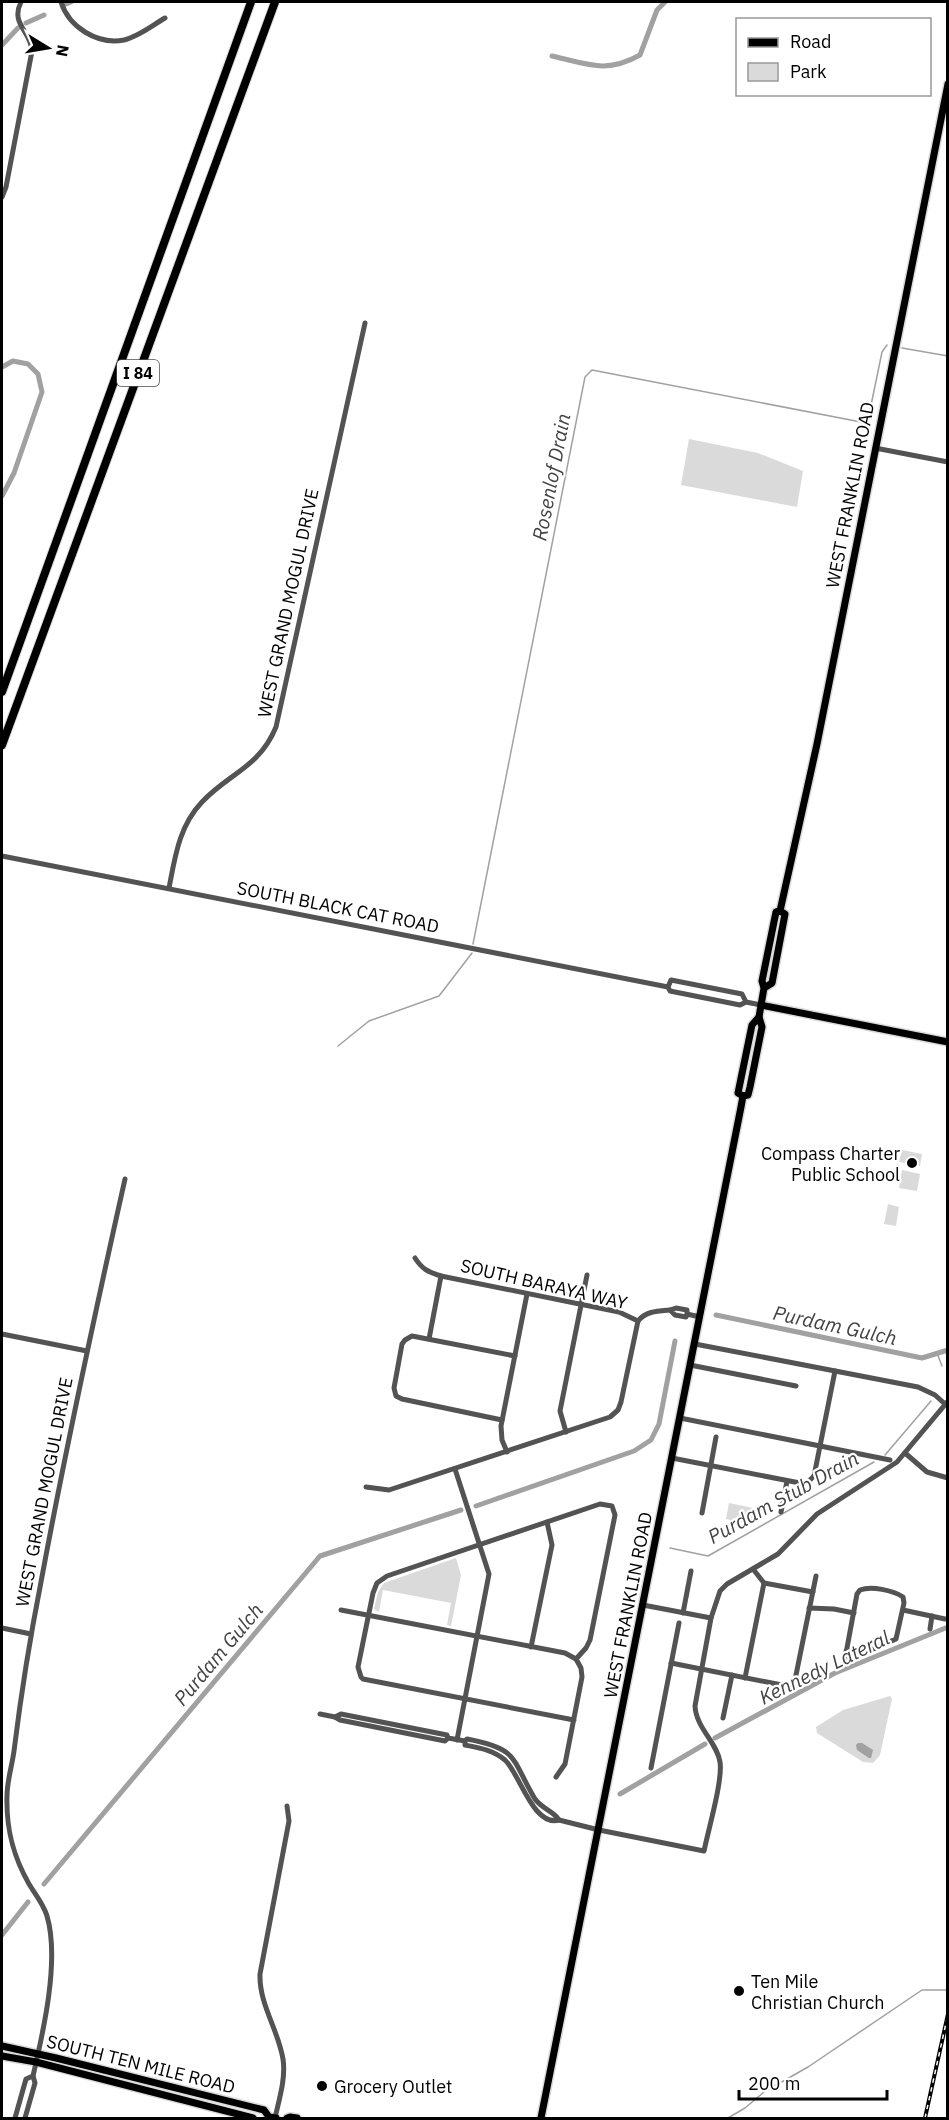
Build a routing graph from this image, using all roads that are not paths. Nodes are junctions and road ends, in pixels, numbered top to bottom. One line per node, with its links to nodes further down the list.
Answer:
1 (21, 2): 7 (street)
2 (61, 2): 5 (street)
3 (251, 2): 11 (highway, I 84)
4 (275, 2): 12 (highway, I 84)
5 (165, 18)
6 (948, 84): 9 (main road, WEST FRANKLIN ROAD)
7 (2, 197)
8 (365, 323): 14 (street, WEST GRAND MOGUL DRIVE)
9 (875, 448): 10 (street); 17 (main road, WEST FRANKLIN ROAD)
10 (948, 462)
11 (2, 692)
12 (2, 745)
13 (2, 855): 14 (street, SOUTH BLACK CAT ROAD)
14 (169, 888): 15 (street, SOUTH BLACK CAT ROAD)
15 (668, 987): 16 (street, SOUTH BLACK CAT ROAD); 16 (street, SOUTH BLACK CAT ROAD)
16 (746, 1002): 17 (street, SOUTH BLACK CAT ROAD)
17 (761, 1005): 18 (main road); 25 (main road, WEST FRANKLIN ROAD)
18 (948, 1042)
19 (125, 1179): 30 (street, WEST GRAND MOGUL DRIVE)
20 (416, 1258): 22 (street, SOUTH BARAYA WAY)
21 (587, 1275): 24 (street)
22 (441, 1276): 23 (street, SOUTH BARAYA WAY); 28 (street)
23 (527, 1294): 24 (street, SOUTH BARAYA WAY); 31 (street)
24 (581, 1305): 26 (street, SOUTH BARAYA WAY); 38 (street)
25 (700, 1317): 26 (street, SOUTH BARAYA WAY); 29 (main road, WEST FRANKLIN ROAD)
26 (638, 1321): 38 (street)
27 (2, 1334): 30 (street)
28 (429, 1339): 31 (street); 37 (street)
29 (694, 1344): 32 (main road, WEST FRANKLIN ROAD); 33 (street)
30 (87, 1351): 73 (street, WEST GRAND MOGUL DRIVE)
31 (515, 1356): 37 (street)
32 (690, 1365): 34 (street); 36 (main road, WEST FRANKLIN ROAD)
33 (835, 1371): 35 (street); 40 (street)
34 (796, 1386)
35 (946, 1402): 42 (street)
36 (680, 1418): 40 (street); 43 (main road, WEST FRANKLIN ROAD)
37 (502, 1420): 41 (street)
38 (566, 1432): 41 (street)
39 (716, 1437): 45 (street)
40 (820, 1446): 44 (street); 48 (street)
41 (507, 1452): 46 (street)
42 (904, 1453): 47 (street); 55 (street)
43 (672, 1458): 45 (street); 60 (main road, WEST FRANKLIN ROAD)
44 (890, 1460)
45 (711, 1466): 48 (street); 52 (street)
46 (455, 1469): 50 (street); 54 (street)
47 (948, 1478): 49 (street)
48 (787, 1481): 51 (street)
49 (946, 1485)
50 (366, 1487)
51 (781, 1512)
52 (702, 1513)
53 (547, 1522): 54 (street); 75 (street); 77 (street)
54 (480, 1544): 66 (street); 74 (street)
55 (753, 1569): 58 (street); 68 (street)
56 (691, 1571): 64 (street)
57 (816, 1576): 59 (street)
58 (764, 1583): 59 (street); 82 (street)
59 (813, 1592): 61 (street)
60 (643, 1605): 64 (street); 91 (main road, WEST FRANKLIN ROAD)
61 (809, 1608): 65 (street); 82 (street)
62 (341, 1610): 66 (street)
63 (903, 1610): 65 (street); 67 (street); 76 (street)
64 (682, 1613): 68 (street)
65 (854, 1613): 76 (street)
66 (368, 1615): 74 (street); 83 (street)
67 (933, 1616): 69 (street); 72 (street)
68 (711, 1618): 80 (street)
69 (945, 1619)
70 (679, 1623): 78 (street)
71 (2, 1628): 73 (street)
72 (930, 1629)
73 (31, 1634): 94 (street, WEST GRAND MOGUL DRIVE)
74 (477, 1636): 75 (street); 83 (street)
75 (531, 1647): 77 (street)
76 (846, 1651): 79 (street)
77 (576, 1659): 86 (street)
78 (671, 1664): 80 (street); 88 (street)
79 (844, 1664)
80 (702, 1669): 81 (street); 91 (street)
81 (732, 1675): 82 (street); 85 (street)
82 (746, 1678)
83 (465, 1700): 86 (street); 87 (street)
84 (320, 1714): 87 (street)
85 (723, 1718)
86 (574, 1720): 89 (street)
87 (457, 1740): 91 (street)
88 (651, 1768)
89 (556, 1778)
90 (287, 1806): 99 (street)
91 (599, 1830): 102 (main road, WEST FRANKLIN ROAD)
92 (2, 2046): 94 (main road, SOUTH TEN MILE ROAD)
93 (2, 2055): 94 (main road, SOUTH TEN MILE ROAD)
94 (37, 2058): 95 (street, WEST GRAND MOGUL DRIVE); 98 (main road, SOUTH TEN MILE ROAD); 99 (main road, SOUTH TEN MILE ROAD)
95 (33, 2076): 96 (street); 97 (street)
96 (15, 2118)
97 (25, 2118)
98 (253, 2118)
99 (272, 2118)
100 (287, 2118): 101 (main road)
101 (297, 2118)
102 (541, 2118)

